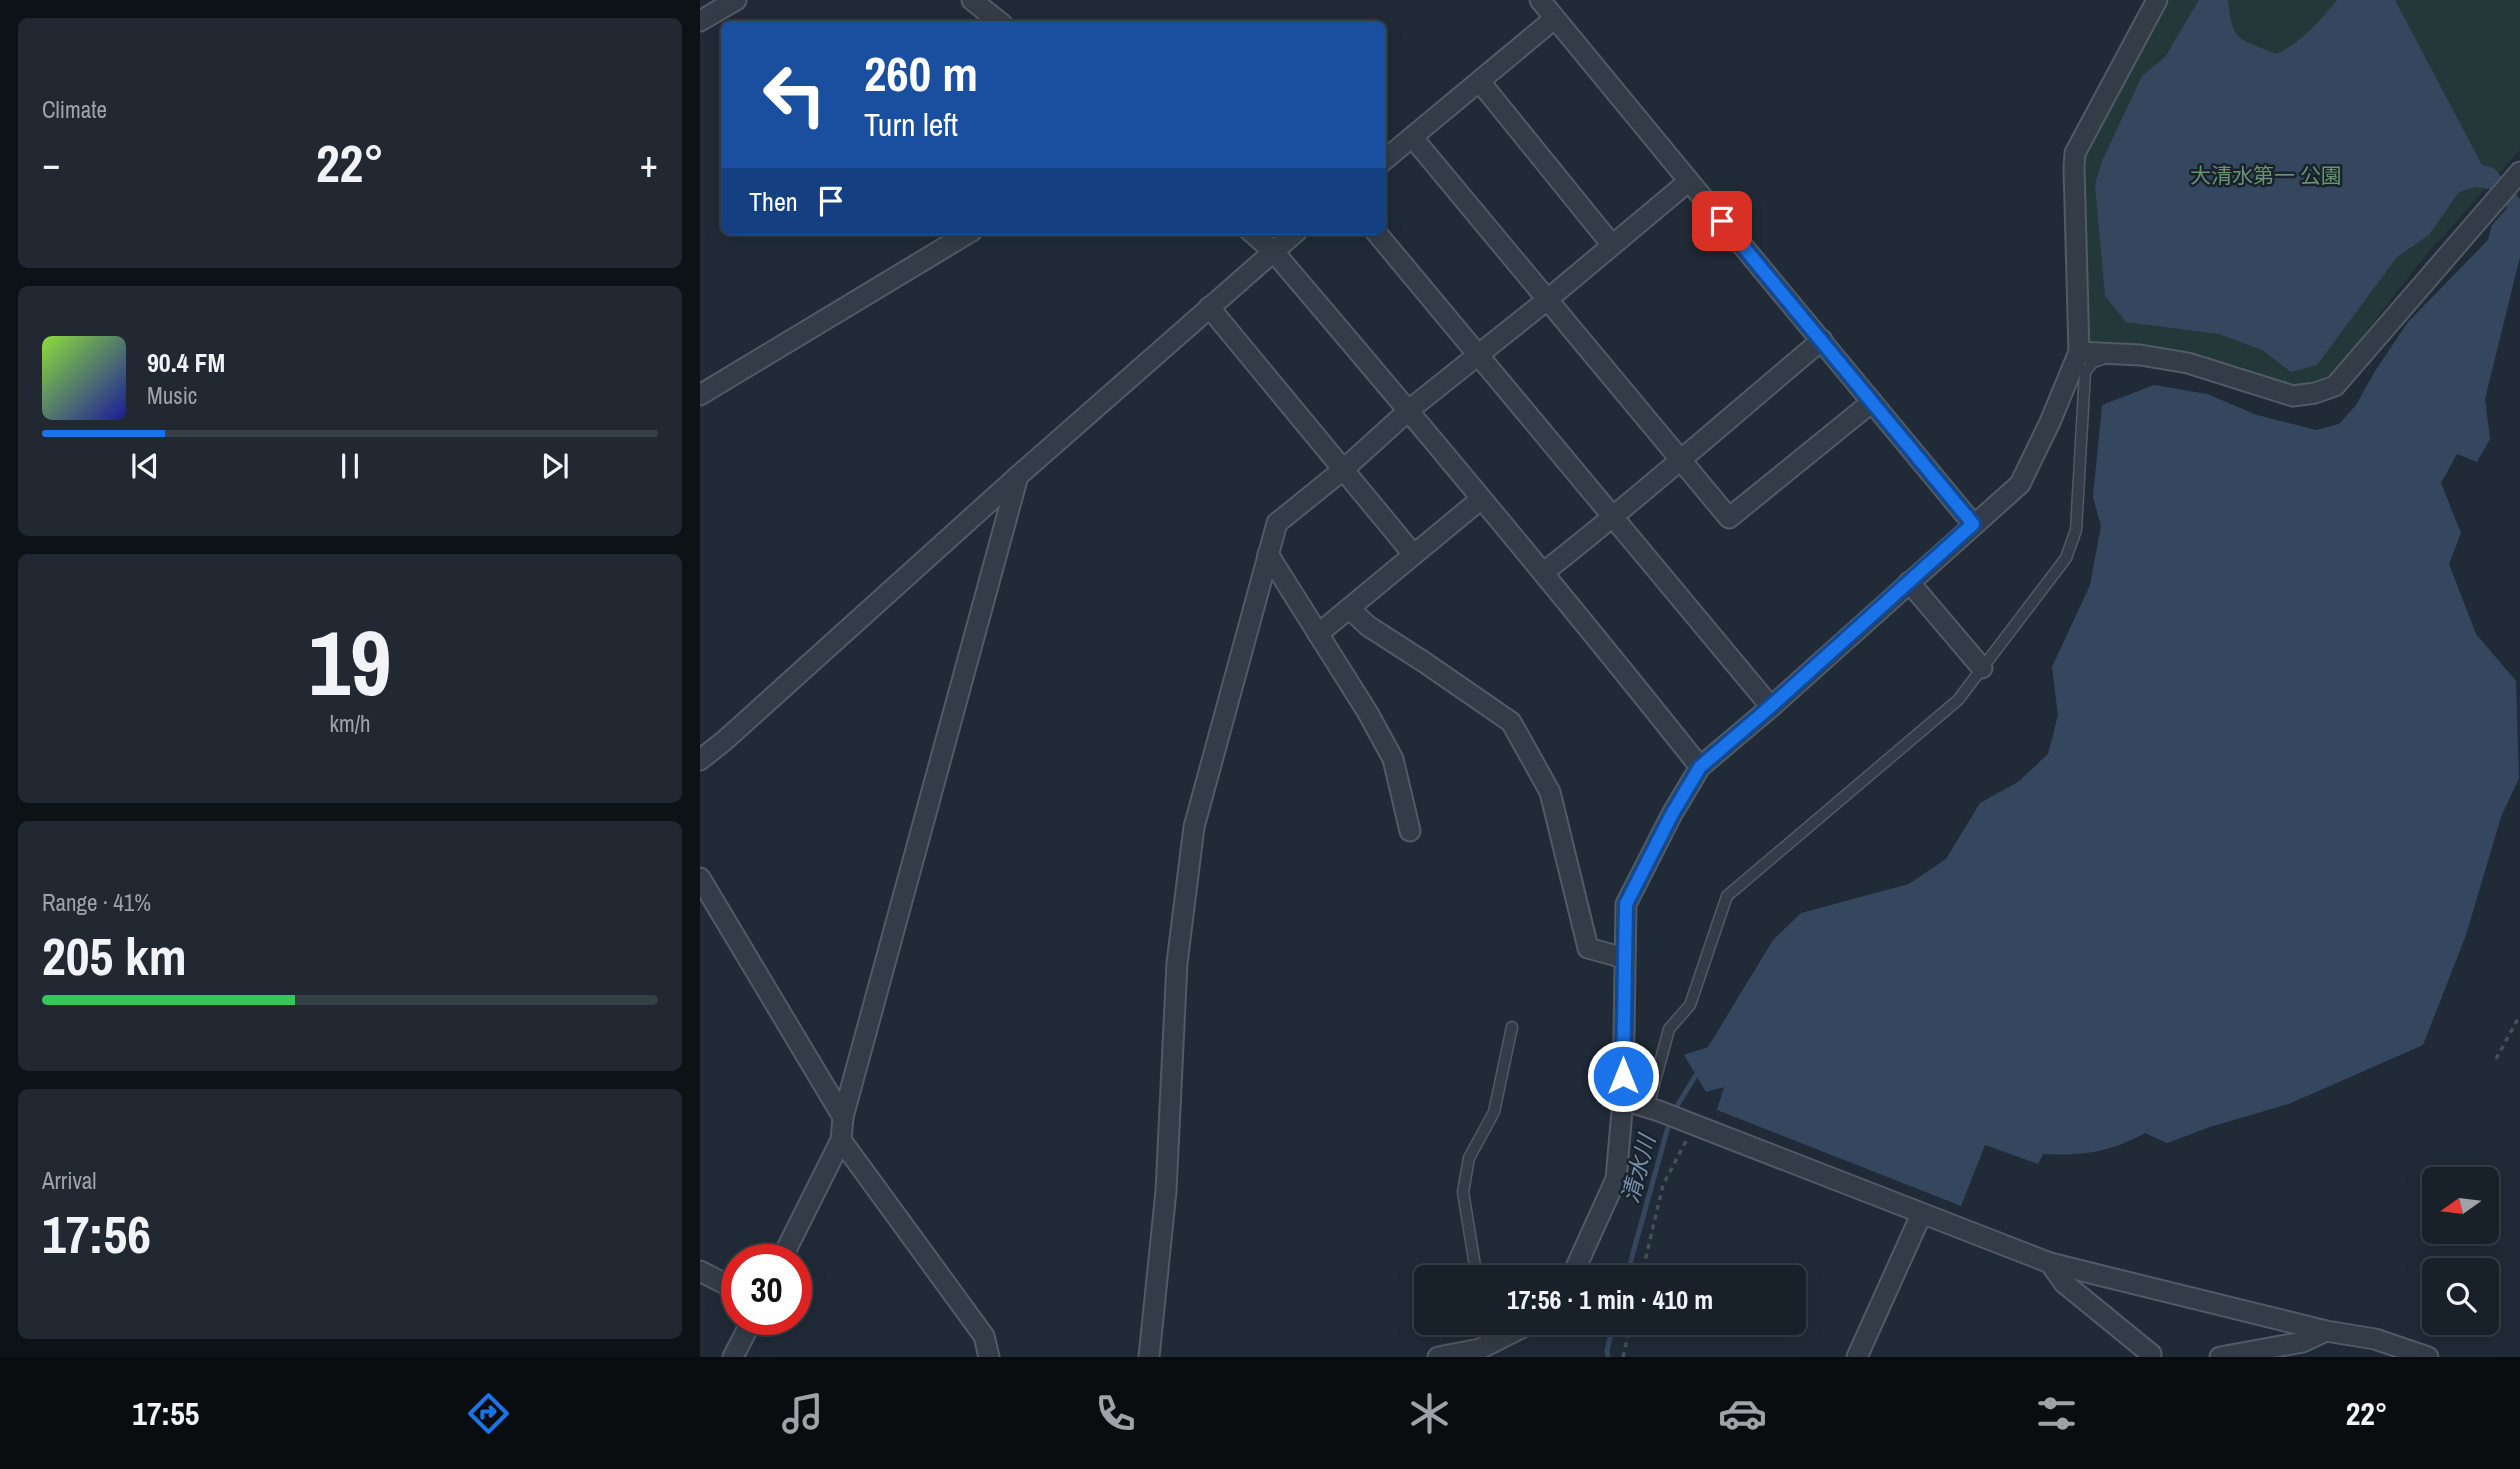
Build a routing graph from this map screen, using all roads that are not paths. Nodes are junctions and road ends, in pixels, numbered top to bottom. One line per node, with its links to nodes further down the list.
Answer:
1 (736, 0): 7 (street)
2 (972, 0): 6 (street)
3 (1540, 0): 5 (street)
4 (2157, 0): 22 (street)
5 (1554, 19): 8 (street); 12 (street)
6 (998, 21)
7 (700, 22)
8 (1480, 82): 9 (street); 17 (street)
9 (1413, 138): 10 (street); 19 (street)
10 (1386, 159)
11 (2516, 176): 23 (street)
12 (1689, 181): 17 (street); 21 (street)
13 (965, 235): 25 (street)
14 (1255, 235): 18 (street)
15 (1292, 235): 18 (street)
16 (1378, 235): 24 (street)
17 (1612, 245): 19 (street)
18 (1273, 251): 20 (street); 27 (street)
19 (1547, 300): 24 (street); 28 (street)
20 (1209, 307): 29 (street); 30 (street)
21 (1822, 340): 26 (street); 28 (street)
22 (2079, 352): 23 (street); 33 (street)
23 (2116, 354): 40 (lane)
24 (1478, 356): 27 (street); 32 (street)
25 (700, 395)
26 (1872, 402): 28 (street); 33 (street)
27 (1409, 410): 29 (street); 31 (street)
28 (1679, 459): 32 (street)
29 (1344, 469): 34 (street); 35 (street)
30 (1018, 476): 42 (street); 50 (street)
31 (1481, 499): 35 (street); 36 (street)
32 (1613, 518): 36 (street); 41 (street)
33 (1973, 524): 37 (street)
34 (1268, 554): 39 (street); 66 (street)
35 (1413, 554): 38 (street)
36 (1544, 572): 43 (street)
37 (1909, 582): 40 (street); 41 (street)
38 (1350, 609): 39 (street); 46 (street)
39 (1318, 634): 44 (street)
40 (1982, 668): 49 (lane)
41 (1770, 707): 43 (street)
42 (700, 760)
43 (1700, 767): 46 (street)
44 (1410, 831)
45 (700, 878): 50 (street)
46 (1624, 958): 48 (street)
47 (1512, 1027): 55 (lane)
48 (1623, 1100): 49 (street); 56 (street)
49 (1653, 1109): 52 (street)
50 (843, 1117): 51 (street)
51 (841, 1140): 53 (street); 65 (street)
52 (1921, 1214): 54 (street); 68 (street)
53 (789, 1244)
54 (2050, 1263): 59 (street); 63 (street)
55 (1474, 1265)
56 (1577, 1265)
57 (700, 1271): 58 (street)
58 (721, 1282)
59 (2326, 1331): 69 (street); 70 (street)
60 (744, 1335): 64 (street)
61 (1512, 1335): 62 (street)
62 (1487, 1351): 67 (street)
63 (2154, 1356)
64 (733, 1357)
65 (989, 1357)
66 (1149, 1357)
67 (1438, 1357)
68 (1857, 1357)
69 (2220, 1357)
70 (2428, 1357)

